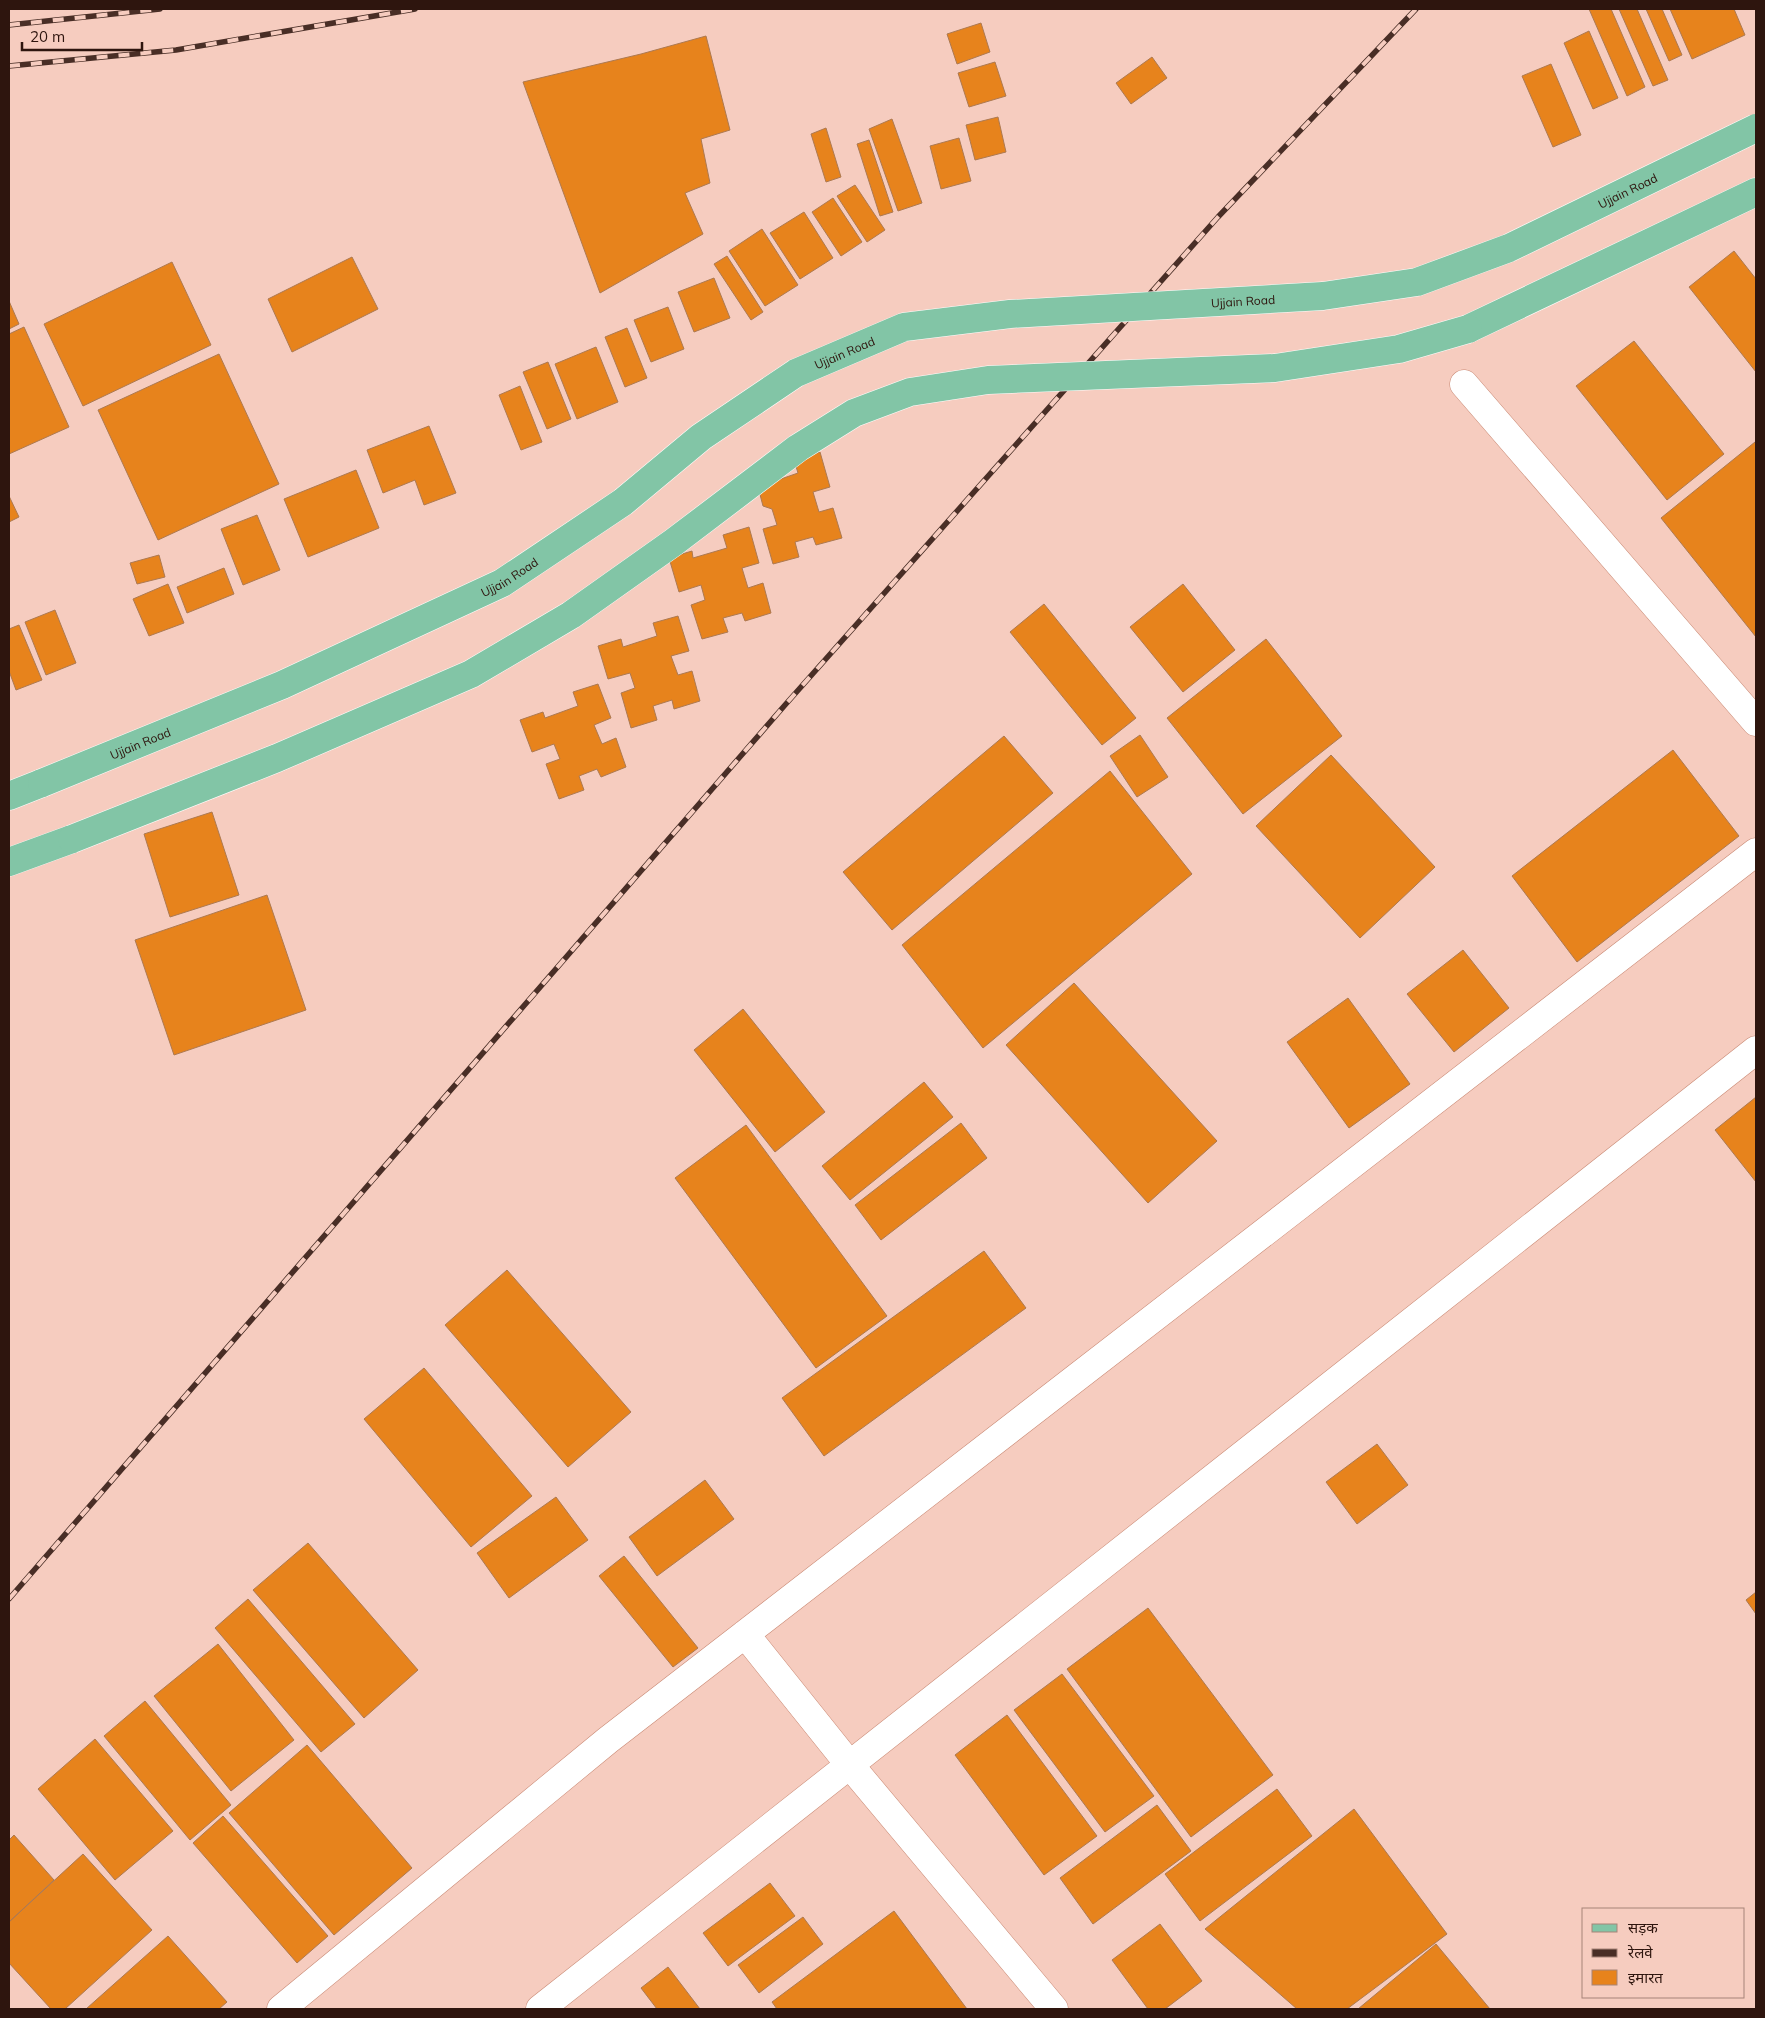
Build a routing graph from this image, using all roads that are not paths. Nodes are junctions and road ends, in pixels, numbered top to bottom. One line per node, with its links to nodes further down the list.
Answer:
1 (1756, 128): 5 (main road, Ujjain Road, bridge)
2 (1756, 192): 7 (main road, bridge)
3 (1464, 384): 4 (street)
4 (1756, 722)
5 (9, 796)
6 (1756, 852): 9 (street)
7 (9, 862)
8 (1756, 1050): 10 (street)
9 (746, 1634): 10 (street); 11 (street)
10 (849, 1764): 12 (street); 13 (street)
11 (281, 2009)
12 (540, 2009)
13 (1054, 2009)

